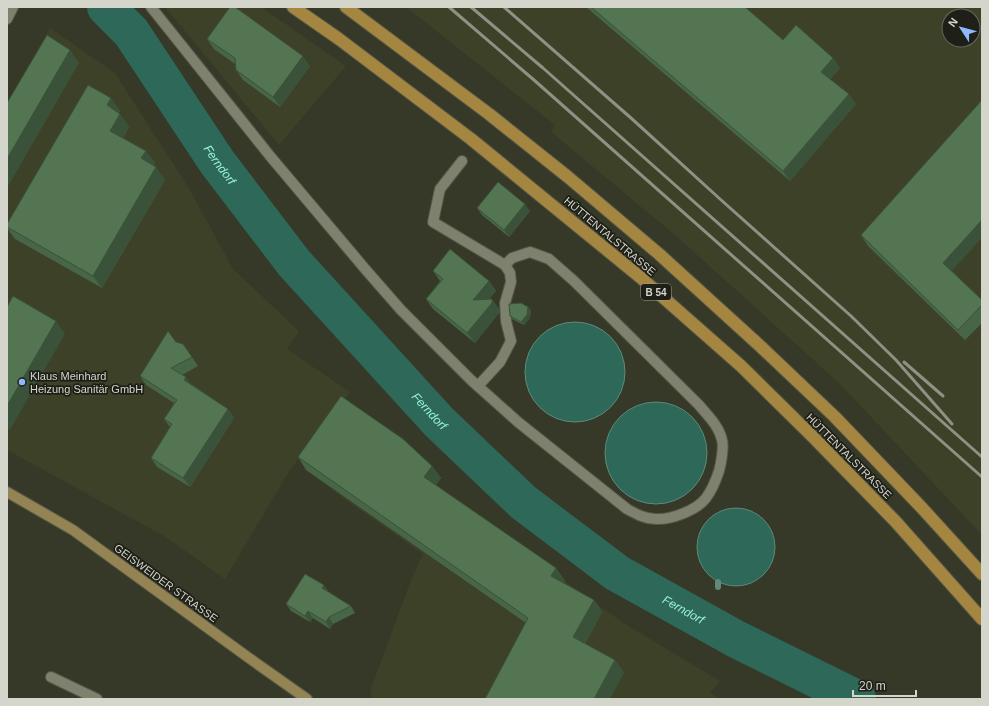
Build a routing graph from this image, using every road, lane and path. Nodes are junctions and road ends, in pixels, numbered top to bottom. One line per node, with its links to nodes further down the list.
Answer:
1 (13, 7): 5 (street)
2 (151, 7): 8 (street)
3 (293, 7): 11 (highway, HÜTTENTALSTRASSE / B 54)
4 (346, 7): 10 (highway, HÜTTENTALSTRASSE / B 54)
5 (7, 19)
6 (462, 161): 7 (street)
7 (505, 265): 8 (street); 8 (street)
8 (478, 386)
9 (7, 492): 14 (main road, GEISWEIDER STRASSE)
10 (982, 574)
11 (982, 619)
12 (51, 677): 13 (street)
13 (97, 699)
14 (307, 699)

